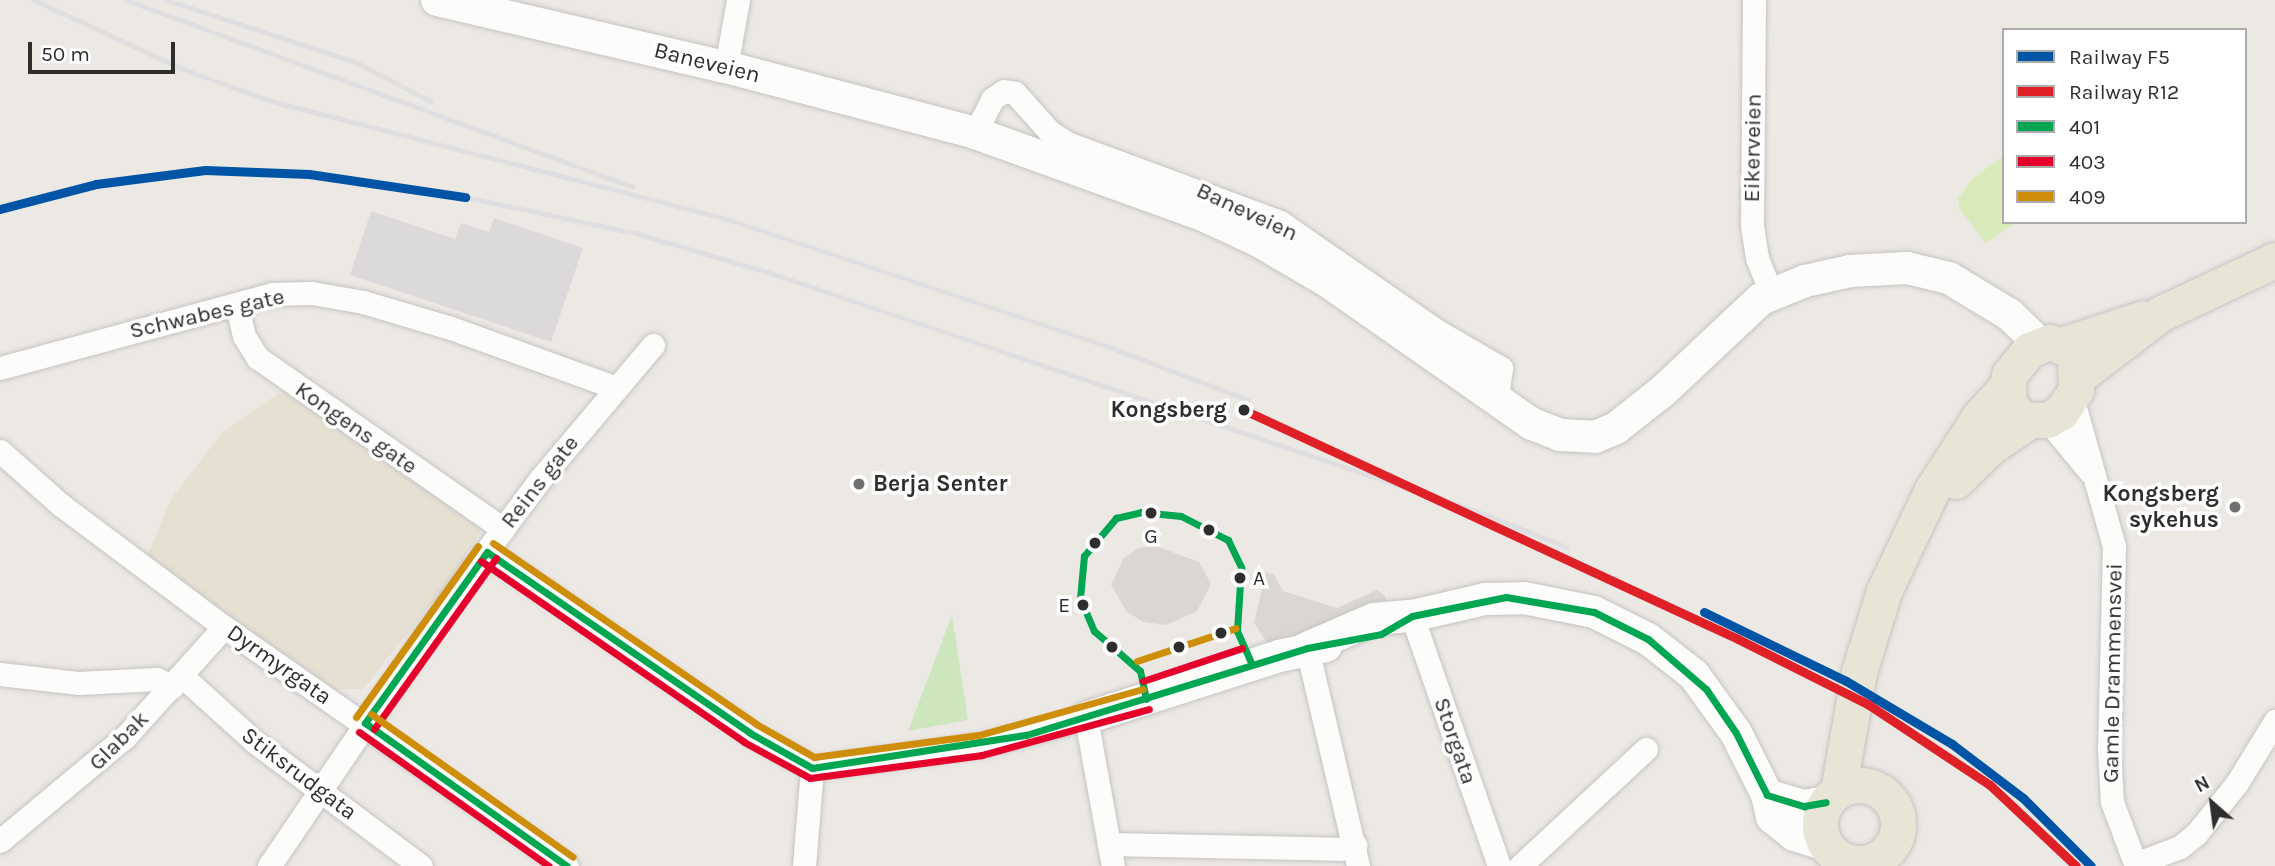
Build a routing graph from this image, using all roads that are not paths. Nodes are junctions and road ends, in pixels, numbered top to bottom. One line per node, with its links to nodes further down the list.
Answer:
1 (437, 0): 4 (main road, Baneveien)
2 (738, 0): 5 (street)
3 (1754, 0): 8 (street, Eikerveien)
4 (497, 6): 5 (main road, Baneveien)
5 (726, 67): 6 (main road, Baneveien)
6 (975, 133): 15 (main road, Baneveien); 15 (street, Baneveien)
7 (2275, 260): 10 (main road)
8 (1772, 293): 12 (main road); 15 (main road, Baneveien)
9 (237, 306): 13 (street, Schwabes gate); 14 (street, Schwabes gate); 20 (street, Kongens gate)
10 (2160, 314): 12 (main road); 16 (main road)
11 (653, 345): 14 (street, Reins gate)
12 (2030, 360): 16 (main road); 16 (main road); 19 (main road)
13 (0, 368)
14 (614, 387): 20 (street, Reins gate)
15 (1497, 398)
16 (2057, 404): 18 (street, Gamle Drammensvei); 18 (street, Gamle Drammensvei); 19 (main road)
17 (0, 452): 23 (street, Dyrmyrgata)
18 (2095, 479): 43 (street, Gamle Drammensvei)
19 (1919, 518): 27 (main road)
20 (503, 529): 21 (street, Reins gate)
21 (487, 552): 30 (street, Reins gate); 32 (street)
22 (1412, 616): 24 (main road); 35 (main road); 48 (street, Storgata)
23 (223, 626): 26 (street, Glabak); 30 (street, Dyrmyrgata)
24 (1307, 648): 28 (main road); 39 (street)
25 (0, 674): 26 (street)
26 (177, 681): 33 (street, Stiksrudgata); 37 (street, Glabak)
27 (1854, 704): 34 (main road); 36 (main road)
28 (1086, 718): 32 (street); 38 (street)
29 (2275, 721): 43 (street)
30 (365, 723): 33 (street, Reins gate); 46 (street, Dyrmyrgata)
31 (1646, 750): 49 (street)
32 (812, 768): 47 (street)
33 (323, 792): 44 (street, Reins gate); 45 (street, Stiksrudgata)
34 (1885, 793): 36 (main road); 42 (main road)
35 (1767, 795): 36 (main road); 41 (main road)
36 (1832, 797): 41 (main road)
37 (0, 841)
38 (1111, 855): 40 (street)
39 (1356, 855): 40 (street)
40 (1179, 856)
41 (1835, 856): 42 (main road)
42 (1886, 858)
43 (2135, 865)
44 (269, 866)
45 (421, 866)
46 (567, 866)
47 (804, 866)
48 (1499, 866)
49 (1520, 866)

